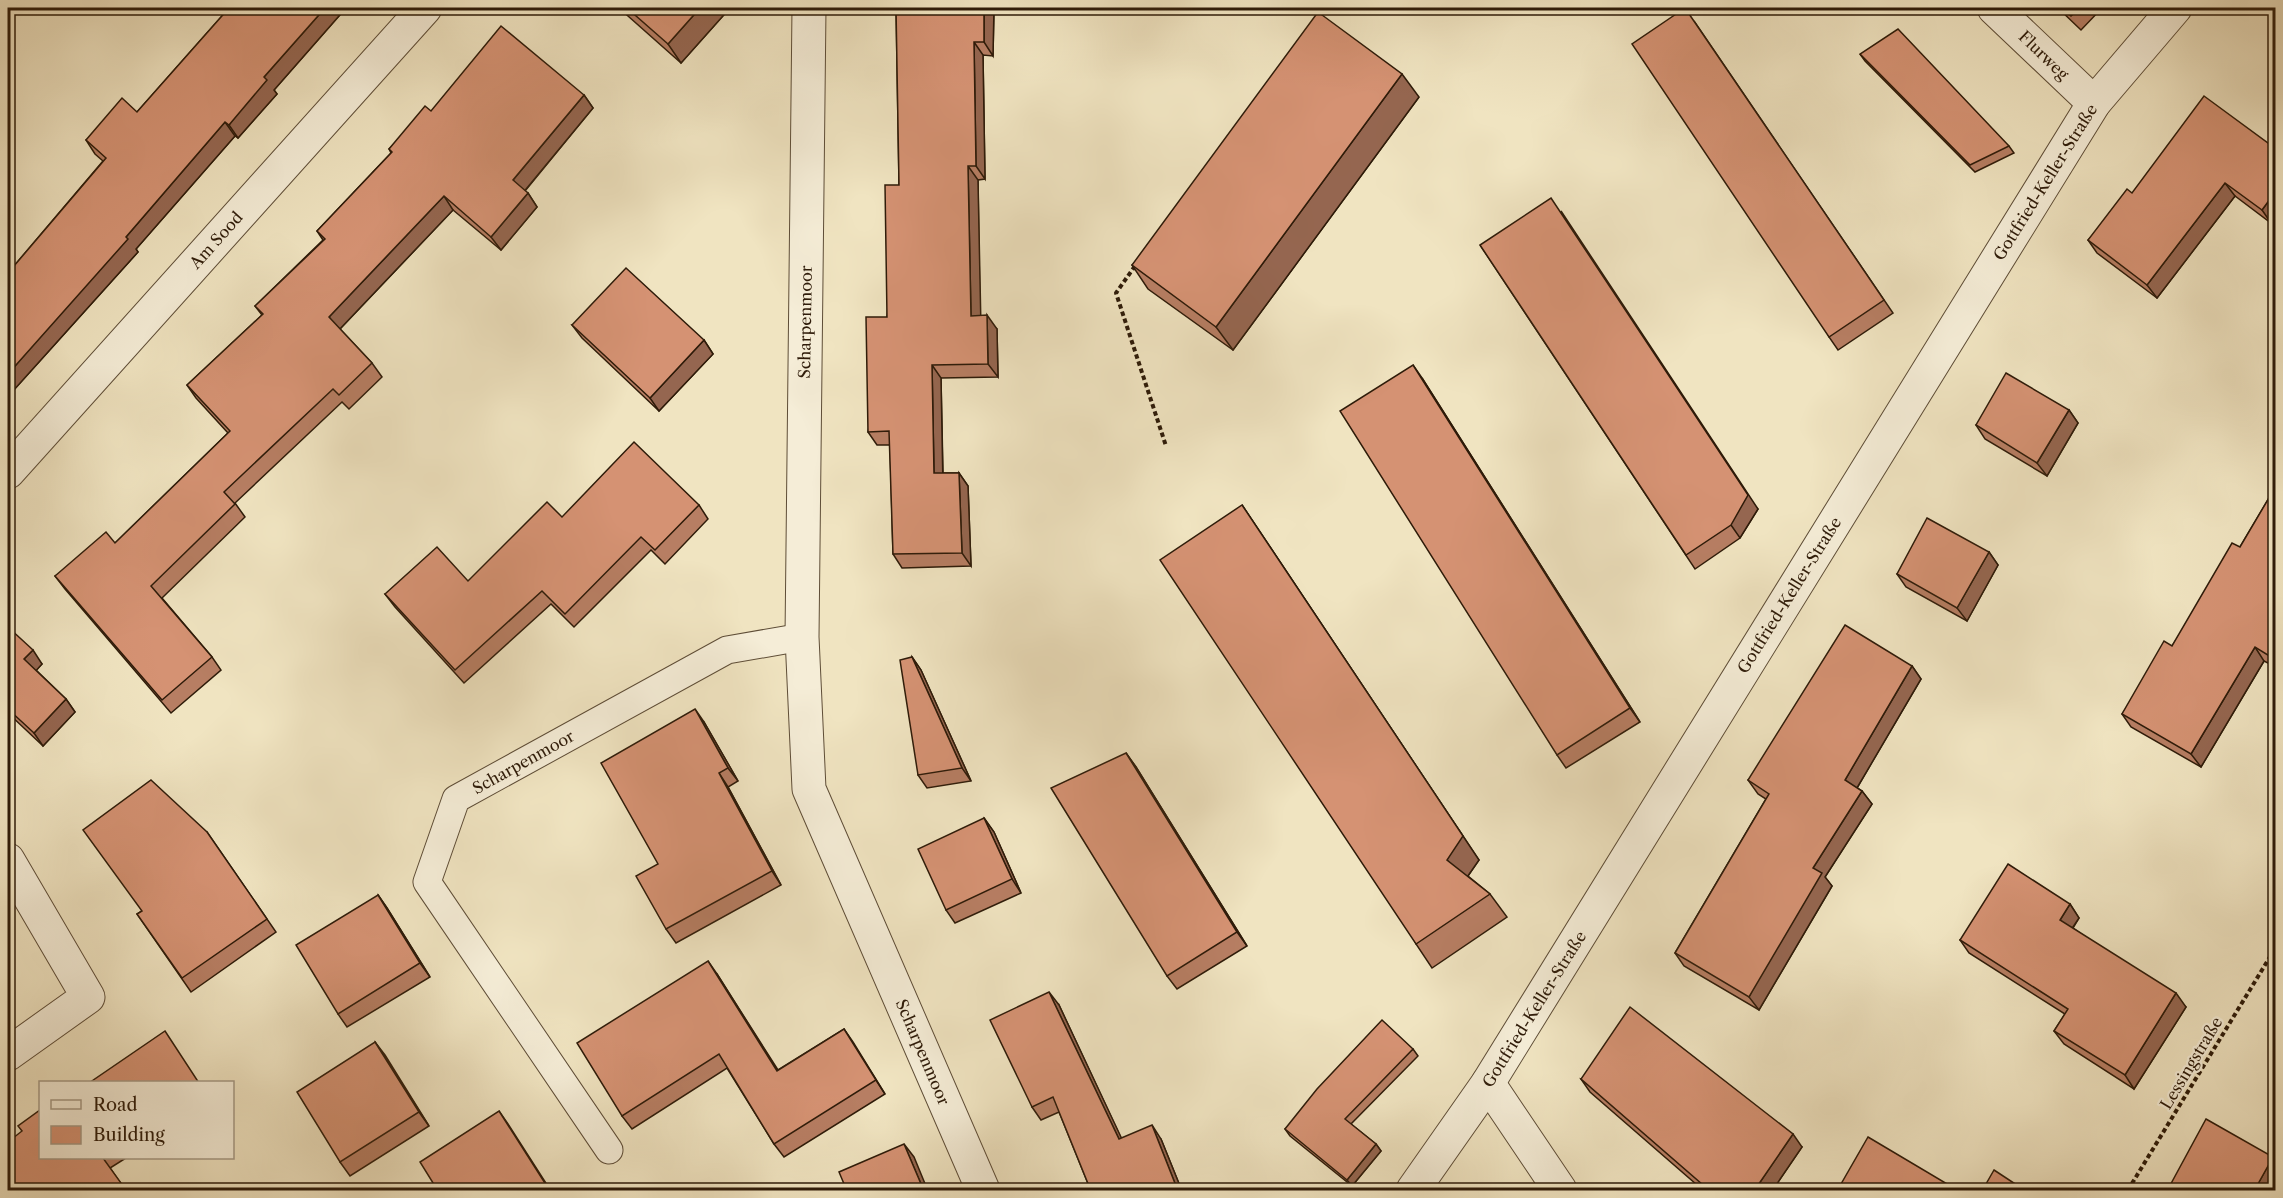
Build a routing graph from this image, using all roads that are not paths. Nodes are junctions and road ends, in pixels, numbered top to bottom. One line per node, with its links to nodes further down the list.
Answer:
1 (425, 8): 6 (street, Am Sood)
2 (808, 8): 7 (street, Scharpenmoor)
3 (1994, 8): 5 (street, Flurweg)
4 (2175, 8): 5 (street, Gottfried-Keller-Straße)
5 (2094, 103): 10 (street, Gottfried-Keller-Straße)
6 (8, 472)
7 (802, 637): 11 (lane, Scharpenmoor); 12 (street, Scharpenmoor)
8 (8, 860): 9 (street)
9 (8, 1054)
10 (1488, 1083): 13 (street, Gottfried-Keller-Straße); 14 (street)
11 (609, 1150)
12 (983, 1191)
13 (1413, 1191)
14 (1560, 1191)

